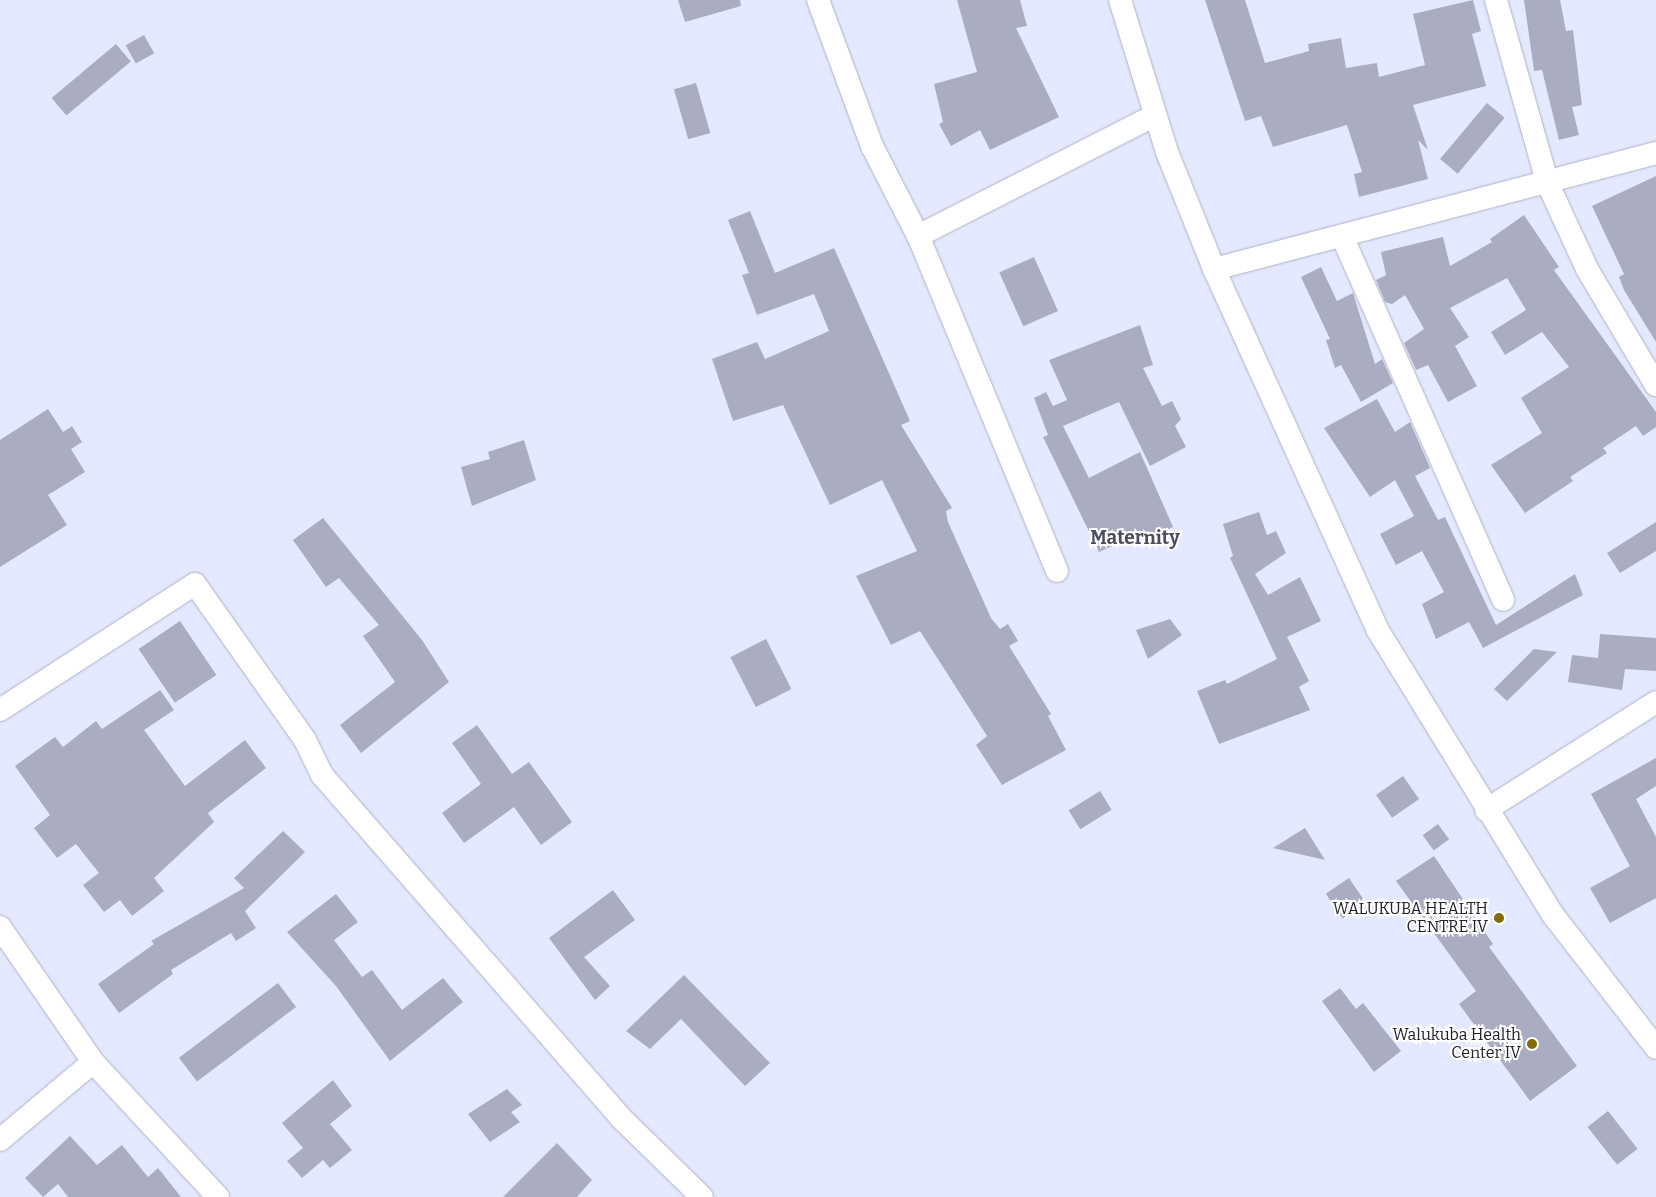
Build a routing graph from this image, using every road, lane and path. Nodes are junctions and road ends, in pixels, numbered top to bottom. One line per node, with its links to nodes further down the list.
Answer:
1 (818, 0): 7 (street)
2 (1120, 0): 4 (street)
3 (1496, 0): 6 (street)
4 (1156, 115): 7 (street); 9 (street)
5 (1656, 153): 6 (street)
6 (1547, 182): 8 (street); 10 (street)
7 (918, 236): 11 (street)
8 (1342, 236): 9 (street); 12 (street)
9 (1214, 270): 15 (street)
10 (1656, 385)
11 (1057, 571)
12 (1503, 600)
13 (1656, 702): 15 (street)
14 (0, 710): 21 (street)
15 (1486, 810): 17 (street)
16 (0, 927): 18 (street)
17 (1656, 1048)
18 (93, 1062): 19 (street); 20 (street)
19 (0, 1140)
20 (218, 1197)
21 (702, 1197)

